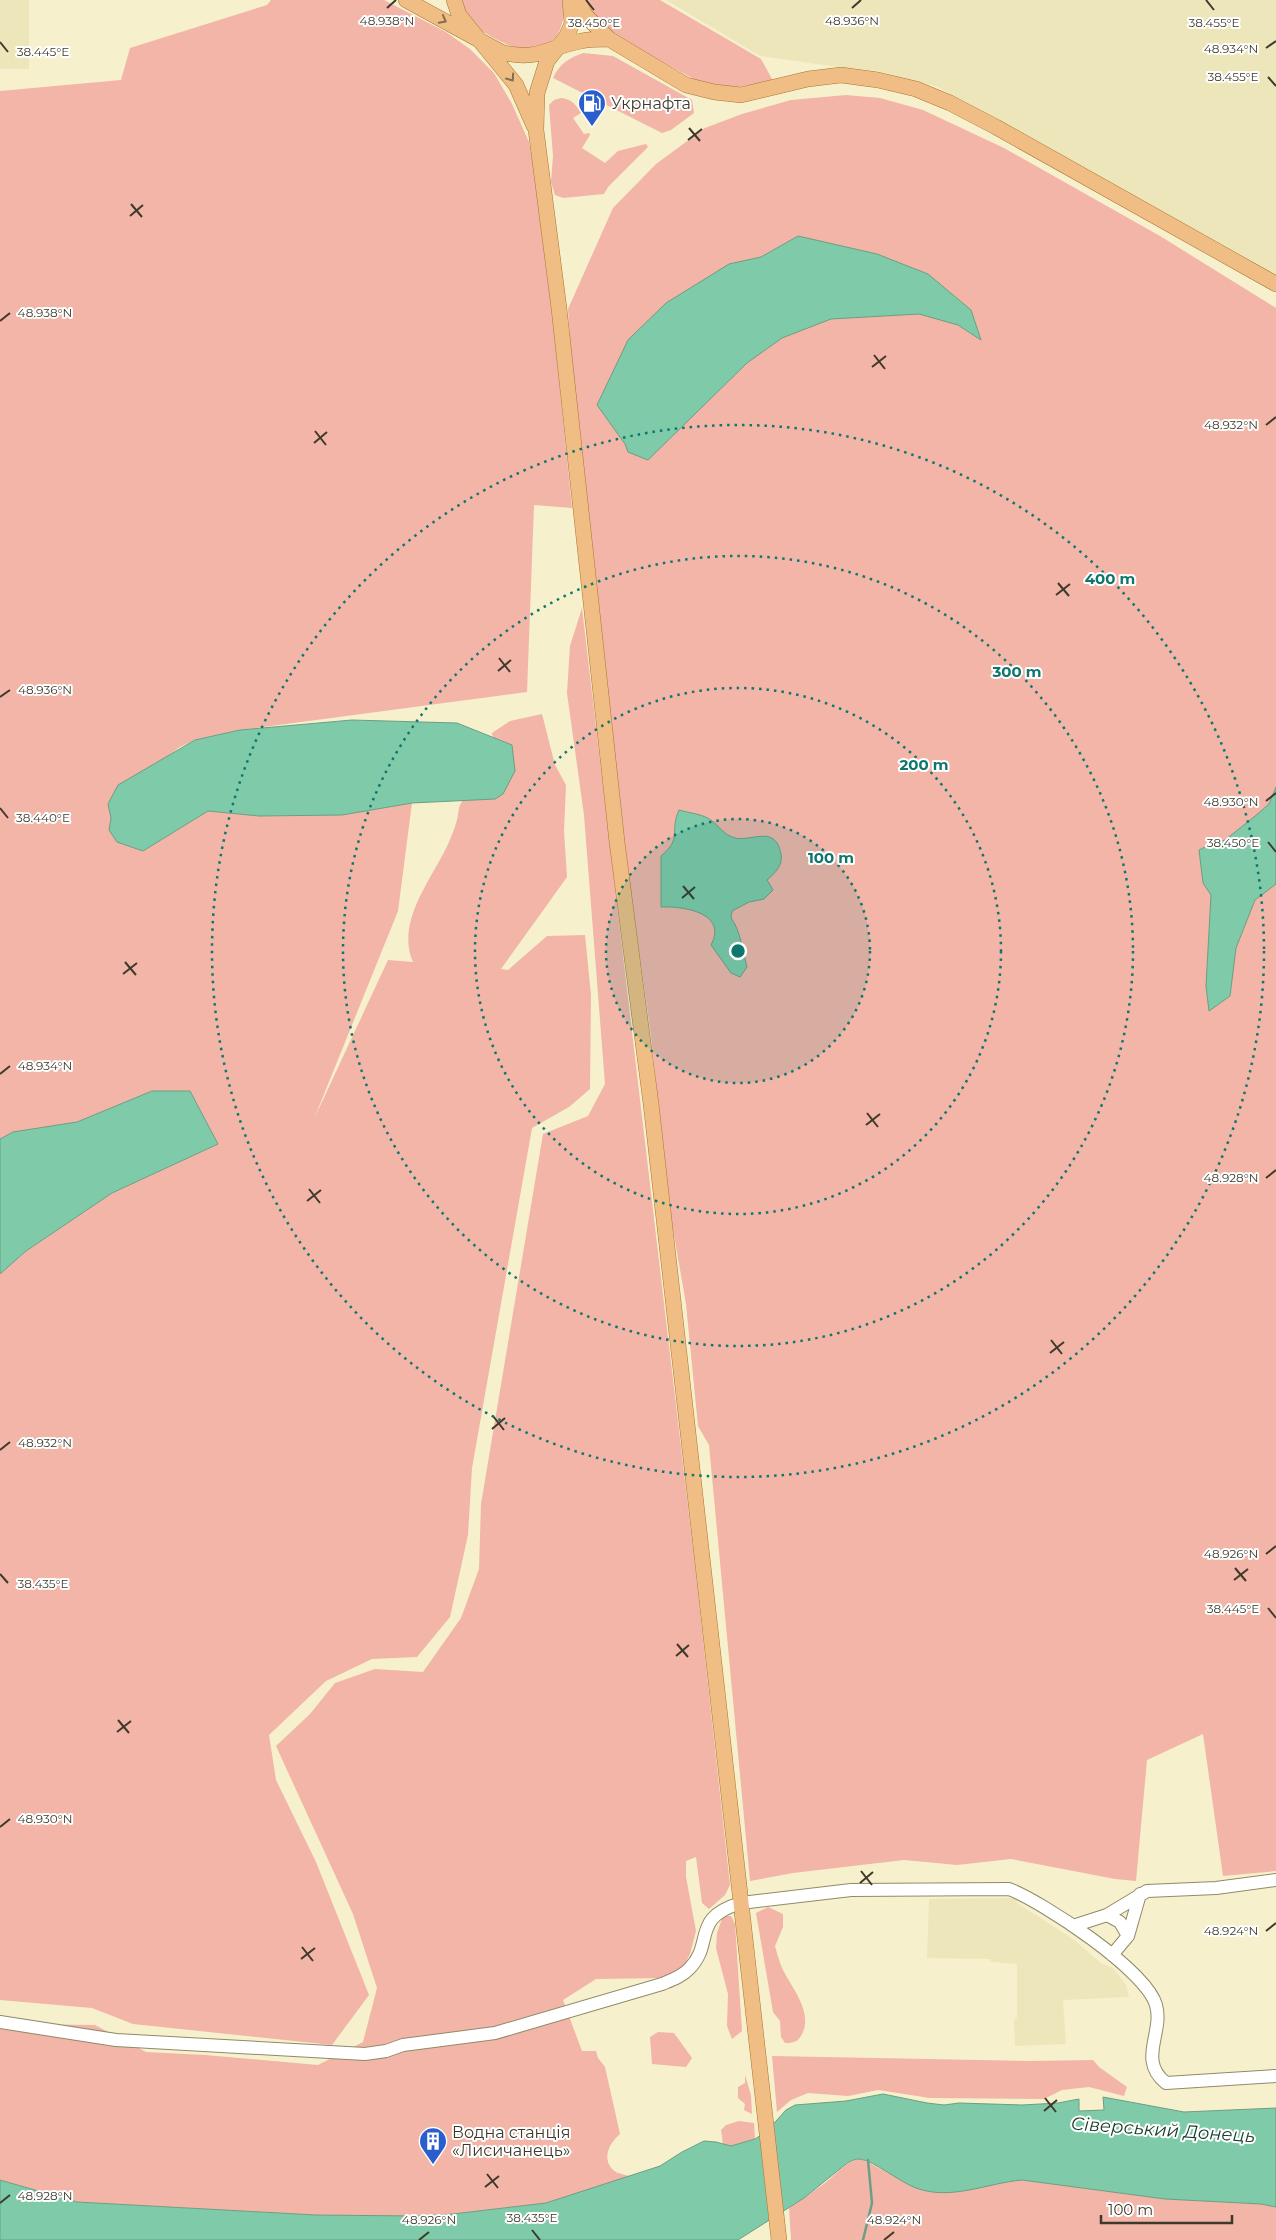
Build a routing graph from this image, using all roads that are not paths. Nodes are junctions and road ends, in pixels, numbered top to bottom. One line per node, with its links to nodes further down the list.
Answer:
1 (406, 0): 6 (main road, one-way to 6)
2 (454, 0): 6 (main road)
3 (570, 0): 7 (main road)
4 (578, 0): 5 (main road)
5 (609, 39): 7 (main road); 9 (main road)
6 (480, 40): 7 (main road); 8 (main road, one-way to 8)
7 (558, 47): 8 (main road)
8 (536, 130): 12 (main road)
9 (1276, 284)
10 (1276, 1880): 11 (street)
11 (1140, 1894): 13 (street); 15 (street)
12 (741, 1904): 14 (street); 17 (street); 19 (main road)
13 (1107, 1915): 14 (street); 15 (street)
14 (1073, 1926): 16 (street)
15 (1128, 1936): 16 (street)
16 (1112, 1955): 18 (street)
17 (0, 2022)
18 (1276, 2076)
19 (779, 2240)

